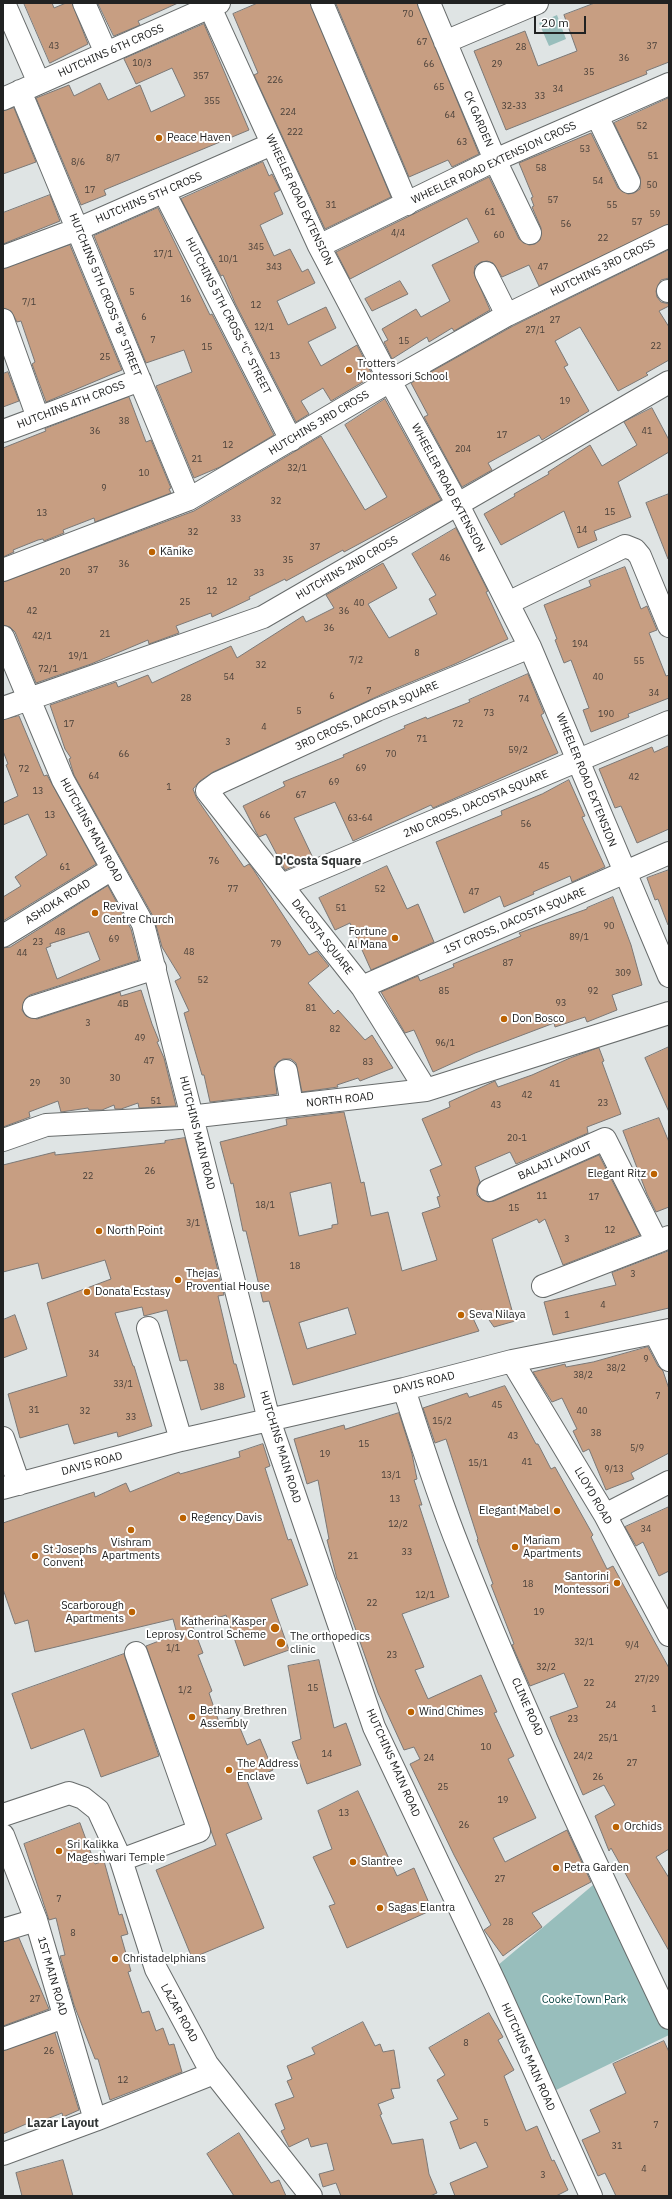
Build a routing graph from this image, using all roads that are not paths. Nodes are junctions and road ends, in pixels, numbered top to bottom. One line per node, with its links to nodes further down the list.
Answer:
1 (4, 3): 10 (street, HUTCHINS 5TH CROSS "B" STREET)
2 (84, 3): 8 (street)
3 (322, 3): 16 (street)
4 (428, 3): 7 (street, CK GARDEN)
5 (538, 3): 7 (street)
6 (212, 4): 8 (street, HUTCHINS 6TH CROSS); 12 (street, WHEELER ROAD EXTENSION)
7 (445, 42): 13 (street, CK GARDEN)
8 (106, 53): 10 (street, HUTCHINS 6TH CROSS)
9 (669, 84): 11 (street, WHEELER ROAD EXTENSION CROSS)
10 (21, 91): 17 (street, HUTCHINS 5TH CROSS "B" STREET)
11 (597, 116): 13 (street, WHEELER ROAD EXTENSION CROSS); 14 (street)
12 (272, 144): 15 (street, HUTCHINS 5TH CROSS); 20 (street, WHEELER ROAD EXTENSION)
13 (495, 160): 16 (street, WHEELER ROAD EXTENSION CROSS); 18 (street, CK GARDEN)
14 (629, 182)
15 (164, 192): 17 (street, HUTCHINS 5TH CROSS); 30 (street, HUTCHINS 5TH CROSS "C" STREET)
16 (407, 204): 20 (street, WHEELER ROAD EXTENSION CROSS)
17 (78, 229): 21 (street, HUTCHINS 5TH CROSS); 25 (street, HUTCHINS 5TH CROSS "B" STREET)
18 (530, 233)
19 (669, 236): 23 (street, HUTCHINS 3RD CROSS)
20 (320, 246): 26 (street, WHEELER ROAD EXTENSION)
21 (3, 257)
22 (486, 273): 23 (street)
23 (507, 315): 26 (street, HUTCHINS 3RD CROSS)
24 (3, 320): 28 (street)
25 (140, 380): 28 (street, HUTCHINS 4TH CROSS); 31 (street, HUTCHINS 5TH CROSS "B" STREET)
26 (390, 381): 30 (street, HUTCHINS 3RD CROSS); 32 (street, WHEELER ROAD EXTENSION)
27 (669, 382): 32 (street, HUTCHINS 2ND CROSS)
28 (38, 418): 29 (street, HUTCHINS 4TH CROSS)
29 (3, 431)
30 (291, 440): 31 (street, HUTCHINS 3RD CROSS)
31 (189, 500): 33 (street, HUTCHINS 3RD CROSS)
32 (458, 504): 34 (street, WHEELER ROAD EXTENSION); 38 (street, HUTCHINS 2ND CROSS)
33 (3, 570)
34 (508, 603): 35 (street); 37 (street, WHEELER ROAD EXTENSION)
35 (669, 626)
36 (3, 637): 38 (street, HUTCHINS MAIN ROAD)
37 (530, 647): 41 (street, WHEELER ROAD EXTENSION); 42 (street, 3RD CROSS, DACOSTA SQUARE)
38 (29, 698): 39 (street, HUTCHINS 2ND CROSS); 44 (street, HUTCHINS MAIN ROAD)
39 (3, 708)
40 (669, 722): 41 (street, 2ND CROSS, DACOSTA SQUARE)
41 (579, 761): 45 (street, WHEELER ROAD EXTENSION); 46 (street, 2ND CROSS, DACOSTA SQUARE)
42 (207, 792): 46 (street, DACOSTA SQUARE)
43 (669, 853): 45 (street, 1ST CROSS, DACOSTA SQUARE)
44 (112, 869): 47 (street, ASHOKA ROAD); 48 (street, HUTCHINS MAIN ROAD)
45 (625, 874): 49 (street, WHEELER ROAD EXTENSION); 50 (street, 1ST CROSS, DACOSTA SQUARE)
46 (282, 885): 50 (street, DACOSTA SQUARE)
47 (3, 936)
48 (155, 968): 51 (street); 56 (street, HUTCHINS MAIN ROAD)
49 (669, 976)
50 (362, 987): 54 (street, DACOSTA SQUARE)
51 (34, 1007)
52 (669, 1013): 54 (street, NORTH ROAD)
53 (286, 1071): 55 (street)
54 (426, 1090): 55 (street, NORTH ROAD)
55 (292, 1105): 56 (street, NORTH ROAD)
56 (193, 1116): 57 (street, NORTH ROAD); 66 (street, HUTCHINS MAIN ROAD)
57 (3, 1140)
58 (489, 1190): 59 (street, BALAJI LAYOUT)
59 (663, 1239): 60 (street, BALAJI LAYOUT)
60 (543, 1286)
61 (148, 1328): 68 (street)
62 (662, 1331): 63 (street); 64 (street, DAVIS ROAD)
63 (669, 1360)
64 (512, 1361): 65 (street, DAVIS ROAD); 71 (street, LLOYD ROAD)
65 (404, 1389): 66 (street, DAVIS ROAD); 80 (street, CLINE ROAD)
66 (269, 1420): 68 (street, DAVIS ROAD); 86 (street, HUTCHINS MAIN ROAD)
67 (3, 1438): 70 (street)
68 (180, 1440): 70 (street, DAVIS ROAD)
69 (669, 1482): 71 (street)
70 (11, 1486)
71 (605, 1515): 72 (street, LLOYD ROAD)
72 (669, 1635)
73 (136, 1653): 76 (street)
74 (3, 1814): 76 (street, LAZAR ROAD)
75 (3, 1835): 77 (street, 1ST MAIN ROAD)
76 (121, 1860): 82 (street, LAZAR ROAD)
77 (36, 1920): 78 (street); 79 (street, 1ST MAIN ROAD)
78 (3, 1930)
79 (64, 2017): 81 (street); 83 (street, 1ST MAIN ROAD)
80 (669, 2018)
81 (3, 2039)
82 (214, 2072): 83 (street); 85 (street, LAZAR ROAD)
83 (96, 2120): 84 (street)
84 (3, 2154)
85 (311, 2196)
86 (591, 2196)

